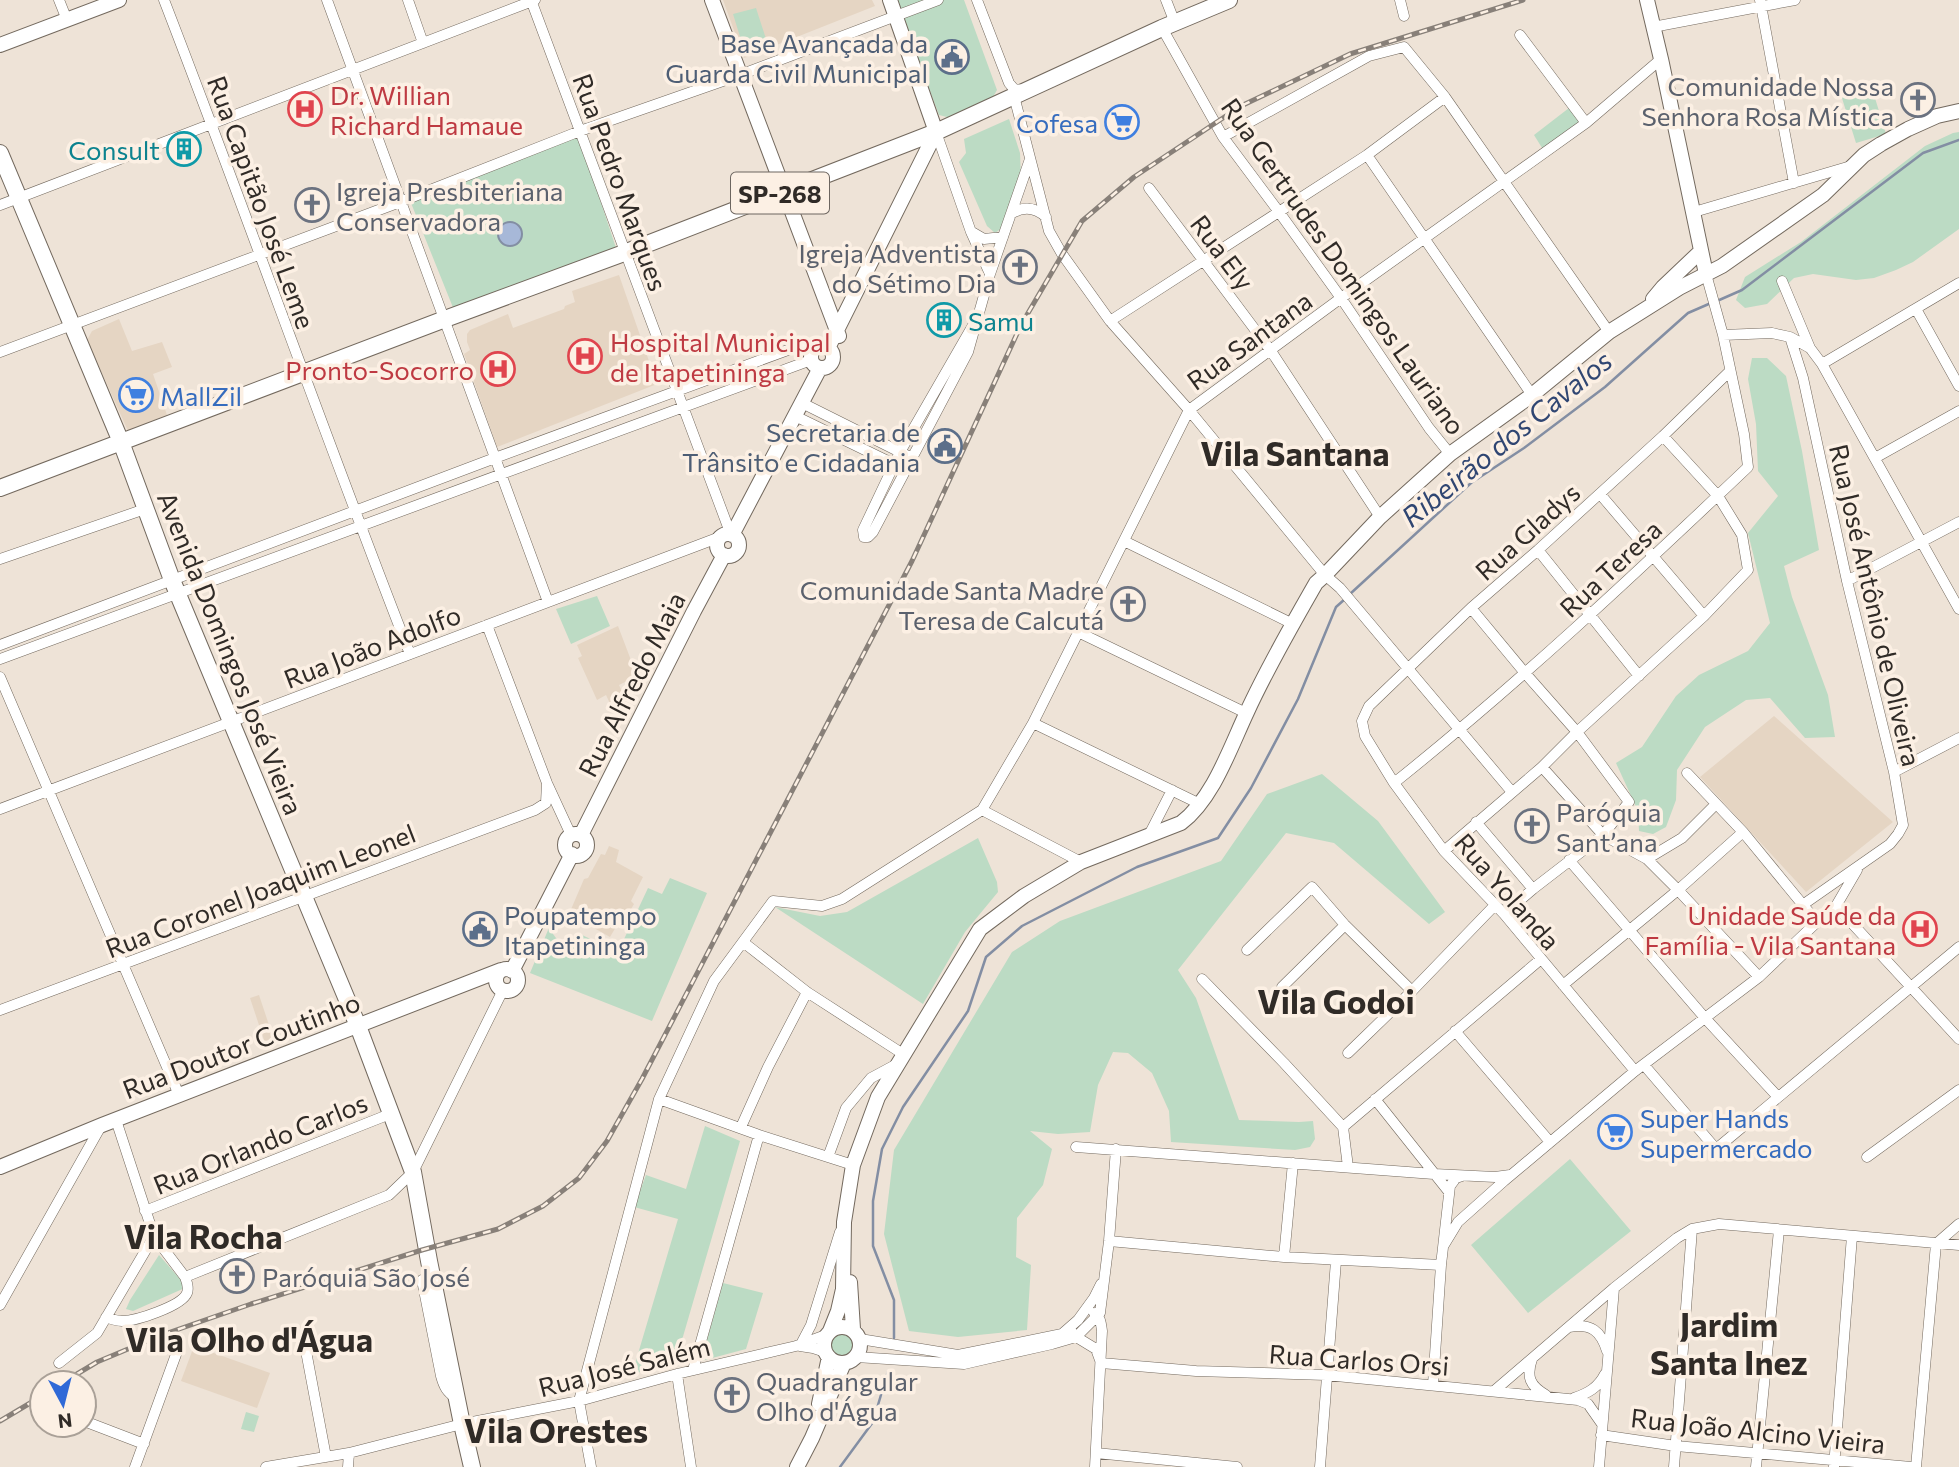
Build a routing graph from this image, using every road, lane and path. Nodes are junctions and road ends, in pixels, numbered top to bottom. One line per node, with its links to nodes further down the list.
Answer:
1 (59, 0): 20 (street)
2 (119, 0): 20 (main road)
3 (164, 0): 35 (street, Rua Capitão José Leme)
4 (327, 0): 27 (street)
5 (408, 0): 24 (street)
6 (533, 0): 24 (street); 36 (street, Rua Pedro Marques)
7 (712, 0): 28 (main road)
8 (890, 0): 18 (main road)
9 (938, 0): 18 (street)
10 (1166, 0): 21 (street, Rua Gertrudes Domingos Lauriano)
11 (1228, 0): 17 (main road, SP-268)
12 (1400, 0): 19 (street)
13 (1647, 0): 22 (main road)
14 (1795, 0): 16 (street)
15 (977, 1): 29 (street)
16 (1760, 3): 22 (street); 44 (street)
17 (1212, 4): 21 (main road, SP-268)
18 (896, 16): 28 (street); 37 (main road)
19 (1404, 16)
20 (67, 20): 25 (main road)
21 (1168, 25): 29 (main road, SP-268); 38 (street, Rua Gertrudes Domingos Lauriano)
22 (1653, 27): 26 (main road)
23 (1520, 35): 34 (street)
24 (423, 43): 27 (street)
25 (0, 45)
26 (1661, 59): 34 (street, Rua Santana); 51 (main road)
27 (352, 70): 35 (street); 48 (street)
28 (740, 75): 36 (street); 46 (main road)
29 (1012, 92): 37 (main road, SP-268); 41 (street)
30 (1445, 97): 38 (street); 40 (street); 43 (street)
31 (1959, 103): 33 (main road)
32 (1959, 111): 33 (main road)
33 (1937, 116): 42 (main road)
34 (1586, 123): 43 (street, Rua Santana)
35 (212, 124): 47 (street); 59 (street, Rua Capitão José Leme)
36 (580, 131): 48 (street); 58 (street, Rua Pedro Marques)
37 (936, 132): 46 (main road, SP-268); 54 (street); 76 (main road)
38 (1223, 137): 50 (street, Rua Gertrudes Domingos Lauriano)
39 (0, 153): 47 (main road, Avenida Domingos José Vieira)
40 (1367, 155): 50 (street); 56 (street)
41 (1031, 157): 52 (street); 53 (street)
42 (1853, 165): 44 (street); 62 (main road)
43 (1505, 182): 56 (street, Rua Santana); 72 (street)
44 (1794, 183): 51 (street)
45 (1149, 188): 60 (street, Rua Ely)
46 (785, 191): 58 (main road, SP-268); 76 (main road)
47 (19, 198): 49 (street); 71 (main road, Avenida Domingos José Vieira)
48 (401, 201): 59 (street); 68 (street)
49 (0, 205)
50 (1279, 212): 60 (street); 65 (street, Rua Gertrudes Domingos Lauriano)
51 (1694, 212): 57 (main road)
52 (1011, 215): 53 (street); 55 (street)
53 (1046, 217): 70 (street)
54 (971, 232): 55 (street); 61 (street)
55 (1003, 237): 61 (street)
56 (1426, 239): 65 (street, Rua Santana); 84 (street)
57 (1701, 250): 62 (main road); 66 (main road)
58 (624, 253): 68 (main road, SP-268); 83 (street, Rua Pedro Marques)
59 (259, 254): 71 (street); 81 (street, Rua Capitão José Leme)
60 (1203, 261): 70 (street); 77 (street, Rua Ely)
61 (990, 274): 69 (street)
62 (1706, 274): 66 (main road); 73 (street, Rua Teresa)
63 (1782, 281): 75 (street)
64 (1959, 283): 67 (street)
65 (1341, 298): 77 (street, Rua Santana); 92 (street, Rua Gertrudes Domingos Lauriano)
66 (1648, 307): 72 (main road)
67 (1916, 309): 79 (street); 82 (street)
68 (452, 316): 81 (main road, SP-268); 93 (street)
69 (976, 320): 91 (street); 94 (street)
70 (1110, 321): 87 (street)
71 (73, 325): 78 (street); 90 (main road, Avenida Domingos José Vieira)
72 (1609, 332): 84 (main road)
73 (1723, 335): 74 (street); 80 (street, Rua Teresa)
74 (1790, 337): 75 (street); 114 (street, Rua José Antônio de Oliveira)
75 (1810, 348): 79 (street)
76 (827, 350): 83 (street); 85 (street); 86 (main road)
77 (1270, 351): 87 (street, Rua Santana); 104 (street, Rua Ely)
78 (0, 352)
79 (1822, 364): 95 (street)
80 (1730, 371): 89 (street, Rua Gladys); 101 (street, Rua Teresa)
81 (302, 373): 90 (main road, SP-268); 103 (street, Rua Capitão José Leme)
82 (1959, 386)
83 (677, 391): 85 (street, Rua Pedro Marques); 93 (street)
84 (1532, 395): 92 (main road)
85 (683, 407): 98 (street); 107 (street, Rua Pedro Marques)
86 (799, 409): 91 (street); 96 (street); 107 (main road)
87 (1189, 410): 108 (street, Rua Santana); 113 (street)
88 (1959, 411): 95 (street)
89 (1664, 436): 100 (street, Rua Gladys); 101 (street)
90 (121, 442): 99 (main road, SP-268); 102 (main road, Avenida Domingos José Vieira)
91 (900, 452): 94 (street); 96 (street)
92 (1450, 454): 104 (main road)
93 (495, 458): 98 (street); 103 (street)
94 (912, 458): 97 (street)
95 (1875, 458): 109 (street)
96 (893, 464): 97 (street); 97 (street)
97 (906, 470)
98 (501, 474): 106 (street); 116 (street)
99 (0, 488)
100 (1600, 494): 110 (street, Rua Gladys); 111 (street)
101 (1718, 496): 111 (street, Rua Teresa); 120 (street)
102 (145, 509): 112 (street); 115 (main road, Avenida Domingos José Vieira)
103 (354, 512): 106 (street, Rua Capitão José Leme); 115 (street)
104 (1380, 517): 113 (main road)
105 (1959, 522): 109 (street)
106 (360, 527): 115 (street); 125 (street, Rua Capitão José Leme)
107 (728, 536): 116 (street, Rua João Adolfo); 154 (main road, Rua Alfredo Maia)
108 (1124, 541): 121 (street); 123 (street, Rua Santana)
109 (1922, 542): 114 (street); 118 (street)
110 (1538, 550): 117 (street, Rua Gladys); 119 (street)
111 (1654, 556): 119 (street, Rua Teresa); 120 (street)
112 (0, 559)
113 (1325, 575): 121 (main road); 127 (street)
114 (1847, 581): 139 (street, Rua José Antônio de Oliveira)
115 (175, 587): 124 (street); 126 (street); 132 (main road, Avenida Domingos José Vieira)
116 (548, 602): 122 (street, Rua João Adolfo)
117 (1471, 608): 127 (street, Rua Gladys); 128 (street)
118 (1959, 609)
119 (1592, 615): 128 (street, Rua Teresa); 129 (street)
120 (1704, 616): 129 (street)
121 (1293, 624): 131 (main road)
122 (487, 625): 125 (street, Rua João Adolfo); 141 (street)
123 (1078, 632): 131 (street); 133 (street, Rua Santana)
124 (0, 645)
125 (410, 654): 132 (street, Rua João Adolfo)
126 (0, 659)
127 (1408, 668): 134 (street, Rua Gladys); 135 (street)
128 (1525, 673): 135 (street, Rua Teresa); 136 (street)
129 (1639, 676): 136 (street)
130 (0, 677): 143 (street)
131 (1246, 713): 146 (main road)
132 (231, 722): 143 (street, Rua João Adolfo); 164 (main road, Avenida Domingos José Vieira)
133 (1033, 723): 144 (street); 150 (street, Rua Santana)
134 (1363, 728): 142 (street, Rua Yolanda)
135 (1460, 730): 142 (street, Rua Teresa); 145 (street)
136 (1577, 732): 138 (street); 156 (street)
137 (1959, 738): 139 (street)
138 (1542, 767): 145 (street); 156 (street)
139 (1894, 772): 161 (street, Rua José Antônio de Oliveira)
140 (1687, 773): 147 (street)
141 (547, 783): 149 (street); 151 (street)
142 (1394, 783): 157 (street, Rua Yolanda)
143 (49, 790): 148 (street, Rua João Adolfo); 176 (street)
144 (1172, 790): 146 (street); 155 (street)
145 (1511, 792): 152 (street)
146 (1200, 804): 155 (main road)
147 (1716, 804): 153 (street); 158 (street)
148 (0, 809)
149 (535, 810): 151 (street); 164 (street, Rua Coronel Joaquim Leonel)
150 (982, 810): 160 (street); 172 (street)
151 (563, 818): 154 (street)
152 (1476, 822): 157 (street); 162 (street)
153 (1743, 832): 163 (street); 165 (street)
154 (576, 835): 177 (main road, Rua Alfredo Maia)
155 (1149, 835): 160 (main road)
156 (1603, 835): 158 (street); 159 (street)
157 (1444, 852): 166 (street, Rua Yolanda)
158 (1647, 859): 163 (street)
159 (1569, 860): 162 (street); 171 (street)
160 (1081, 862): 192 (main road)
161 (1860, 865): 165 (street, Rua José Antônio de Oliveira); 167 (street)
162 (1533, 889): 168 (street)
163 (1678, 890): 171 (street); 178 (street)
164 (304, 896): 176 (street, Rua Coronel Joaquim Leonel); 188 (main road, Avenida Domingos José Vieira)
165 (1804, 904): 169 (street)
166 (1495, 905): 168 (street, Rua Yolanda); 184 (street)
167 (1836, 906): 169 (street); 182 (street)
168 (1504, 914): 175 (street, Rua Yolanda)
169 (1817, 922): 178 (street)
170 (1345, 925): 174 (street); 181 (street); 184 (street)
171 (1630, 930): 180 (street); 187 (street)
172 (743, 942): 185 (street); 197 (street)
173 (1959, 947): 182 (street)
174 (1247, 950)
175 (1541, 959): 180 (street, Rua Yolanda); 189 (street)
176 (123, 964): 186 (street, Rua Coronel Joaquim Leonel); 195 (street)
177 (507, 970): 183 (main road); 188 (main road, Rua Doutor Coutinho)
178 (1759, 977): 187 (street)
179 (1202, 979): 203 (street)
180 (1563, 985): 193 (street, Rua Yolanda)
181 (1282, 987)
182 (1911, 987): 190 (street); 196 (street)
183 (503, 990): 214 (street)
184 (1412, 990): 191 (street)
185 (807, 992): 192 (street); 202 (street)
186 (0, 1010)
187 (1705, 1018): 193 (street); 196 (street)
188 (358, 1026): 195 (main road, Rua Doutor Coutinho); 199 (main road, Avenida Domingos José Vieira)
189 (1455, 1031): 198 (street); 205 (street)
190 (1959, 1039)
191 (1348, 1053)
192 (900, 1059): 208 (street); 211 (main road)
193 (1640, 1068): 196 (street, Rua Yolanda); 205 (street)
194 (1959, 1090): 209 (street)
195 (179, 1095): 200 (main road, Rua Doutor Coutinho)
196 (1778, 1097)
197 (660, 1099): 202 (street); 265 (street)
198 (1375, 1099): 203 (street); 215 (street)
199 (390, 1114): 214 (main road, Avenida Domingos José Vieira); 222 (street, Rua Orlando Carlos)
200 (116, 1120): 201 (main road, Rua Doutor Coutinho); 222 (street)
201 (102, 1125): 212 (main road, Rua Doutor Coutinho); 240 (street)
202 (741, 1127): 204 (street)
203 (1343, 1128): 213 (street)
204 (759, 1135): 208 (street); 256 (street)
205 (1550, 1142): 218 (street)
206 (1076, 1147): 207 (street)
207 (1116, 1149): 210 (street); 229 (street)
208 (828, 1157): 211 (street)
209 (1867, 1157)
210 (1293, 1163): 213 (street); 233 (street)
211 (853, 1165): 223 (main road)
212 (0, 1167)
213 (1348, 1167): 215 (street)
214 (413, 1172): 237 (street); 263 (main road, Avenida Domingos José Vieira)
215 (1434, 1174): 216 (street); 219 (street)
216 (1465, 1176): 217 (street); 219 (street)
217 (1489, 1177): 218 (street); 218 (street)
218 (1503, 1181): 221 (street)
219 (1449, 1192): 220 (street)
220 (1447, 1206): 221 (street); 231 (street)
221 (1473, 1209): 231 (street)
222 (145, 1211): 227 (street)
223 (844, 1218): 245 (main road); 246 (main road); 247 (street)
224 (1959, 1224): 230 (street)
225 (1692, 1229): 226 (street); 239 (street); 271 (street)
226 (1779, 1230): 228 (street); 274 (street)
227 (154, 1236): 237 (street); 242 (street)
228 (1852, 1236): 230 (street); 276 (street)
229 (1109, 1241): 233 (street); 236 (street)
230 (1936, 1244): 232 (street); 290 (street)
231 (1444, 1245): 235 (street)
232 (1959, 1245)
233 (1284, 1257): 234 (street)
234 (1336, 1261): 235 (street); 259 (street)
235 (1441, 1265): 260 (street)
236 (1105, 1275): 241 (street); 243 (street)
237 (185, 1277): 242 (street)
238 (422, 1280): 263 (street)
239 (1614, 1289): 244 (street); 251 (street)
240 (0, 1305)
241 (1098, 1316): 243 (street); 243 (street); 255 (street)
242 (106, 1317): 254 (street)
243 (1079, 1325): 246 (street); 253 (street); 255 (street)
244 (1569, 1327): 251 (street); 252 (street)
245 (828, 1333): 246 (main road); 247 (street, Rua José Salém); 250 (main road)
246 (857, 1334): 253 (main road)
247 (799, 1345): 250 (street); 256 (street, Rua José Salém)
248 (178, 1349): 270 (street)
249 (306, 1350): 275 (street)
250 (827, 1355): 253 (main road); 269 (main road)
251 (1608, 1355): 257 (street)
252 (1532, 1358): 261 (street); 262 (street)
253 (850, 1360): 269 (main road)
254 (59, 1363)
255 (1101, 1363): 259 (street, Rua Carlos Orsi); 273 (street)
256 (693, 1370): 258 (street, Rua José Salém)
257 (1607, 1370): 264 (street); 268 (street)
258 (677, 1374): 265 (street, Rua José Salém); 282 (street)
259 (1326, 1375): 260 (street, Rua Carlos Orsi); 286 (street)
260 (1433, 1385): 261 (street, Rua Carlos Orsi)
261 (1494, 1391): 262 (street, Rua Carlos Orsi)
262 (1550, 1397): 264 (street, Rua Carlos Orsi)
263 (456, 1398): 266 (main road, Avenida Domingos José Vieira)
264 (1570, 1399): 268 (street, Rua Carlos Orsi)
265 (579, 1401): 266 (street, Rua José Salém); 281 (street)
266 (462, 1424): 272 (street, Rua José Salém); 280 (main road, Avenida Domingos José Vieira)
267 (98, 1426): 270 (street)
268 (1602, 1430): 271 (street, Rua João Alcino Vieira); 287 (street)
269 (813, 1438): 283 (main road)
270 (144, 1444): 277 (street)
271 (1676, 1446): 274 (street, Rua João Alcino Vieira); 288 (street)
272 (349, 1453): 275 (street, Rua José Salém); 279 (street)
273 (1096, 1453): 284 (street); 285 (street)
274 (1757, 1453): 276 (street, Rua João Alcino Vieira); 289 (street)
275 (326, 1457): 278 (street, Rua José Salém)
276 (1834, 1464): 290 (street, Rua João Alcino Vieira)
277 (135, 1467)
278 (266, 1467)
279 (348, 1467)
280 (472, 1467)
281 (591, 1467)
282 (691, 1467)
283 (797, 1467)
284 (1095, 1467)
285 (1237, 1467)
286 (1320, 1467)
287 (1599, 1467)
288 (1674, 1467)
289 (1756, 1467)
290 (1913, 1467)

